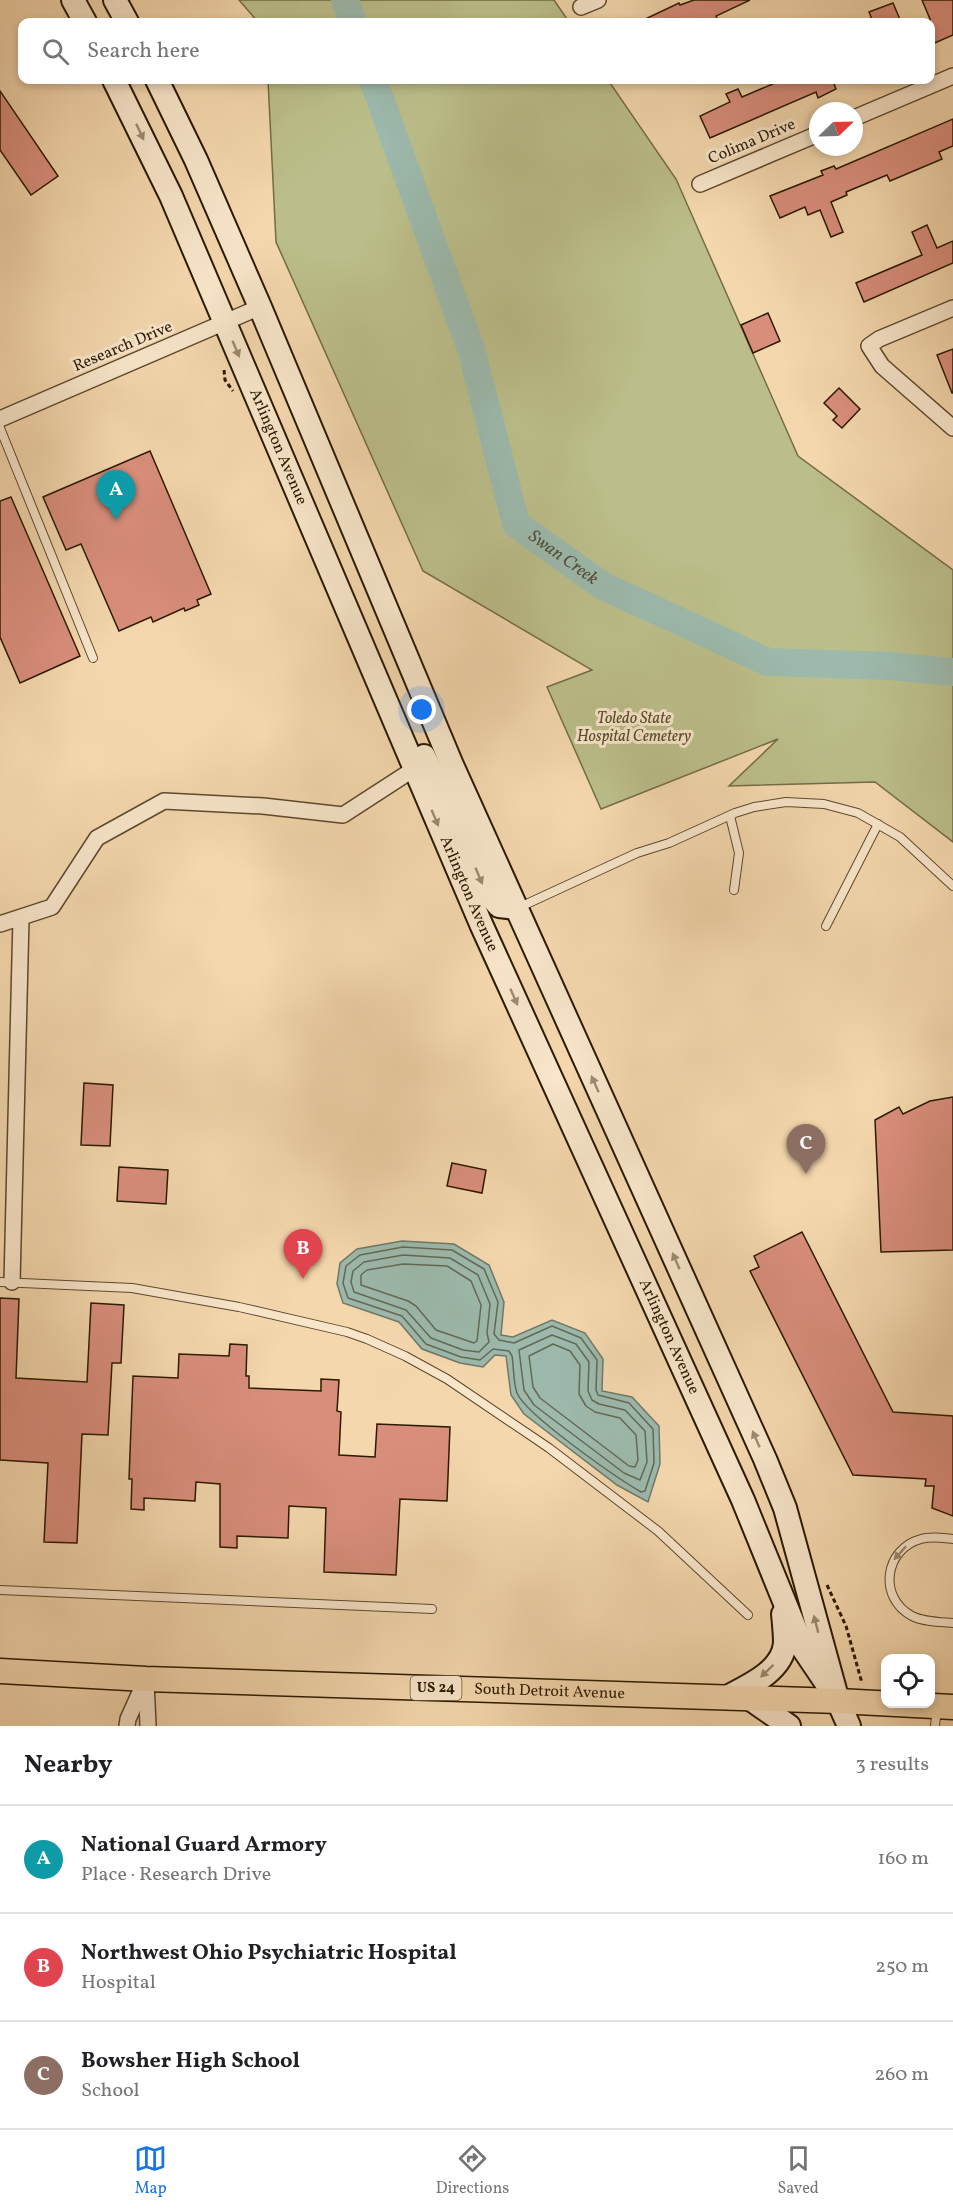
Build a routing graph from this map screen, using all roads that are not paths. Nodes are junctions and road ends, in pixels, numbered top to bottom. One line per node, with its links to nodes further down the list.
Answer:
1 (73, 0): 5 (street)
2 (115, 0): 6 (street)
3 (598, 0): 4 (street)
4 (581, 7)
5 (83, 18)
6 (125, 18)
7 (953, 76): 11 (street)
8 (116, 84): 17 (street, Arlington Avenue, one-way to 17)
9 (159, 84): 15 (street, Arlington Avenue)
10 (934, 84): 12 (street)
11 (935, 84)
12 (863, 114)
13 (809, 138): 14 (street, Colima Drive)
14 (700, 184)
15 (260, 307): 17 (street, Research Drive); 28 (street, Arlington Avenue)
16 (953, 308): 20 (street)
17 (224, 322): 18 (street, Research Drive); 21 (street, Arlington Avenue, one-way to 21)
18 (0, 419)
19 (0, 428): 22 (lane)
20 (953, 428)
21 (309, 521): 23 (street, Arlington Avenue); 28 (street, one-way to 28)
22 (93, 658)
23 (414, 769): 29 (street); 35 (street, Arlington Avenue, one-way to 35)
24 (730, 816): 25 (lane); 27 (lane); 28 (lane)
25 (878, 824): 26 (lane); 31 (lane)
26 (953, 886)
27 (734, 890)
28 (516, 908): 42 (street, Arlington Avenue, one-way to 28)
29 (21, 918): 30 (street); 32 (street)
30 (0, 924)
31 (826, 926)
32 (6, 1282): 37 (lane)
33 (953, 1539): 38 (lane, one-way to 38)
34 (0, 1590): 36 (lane)
35 (782, 1598): 41 (street, one-way to 41); 42 (street, Arlington Avenue)
36 (432, 1610)
37 (748, 1615)
38 (953, 1623)
39 (0, 1671): 40 (main road, South Detroit Avenue / US 24)
40 (146, 1679): 41 (main road, South Detroit Avenue / US 24); 44 (street); 45 (street)
41 (738, 1697): 42 (main road, South Detroit Avenue / US 24); 46 (street)
42 (838, 1701): 43 (main road, South Detroit Avenue / US 24); 47 (street, Arlington Avenue)
43 (942, 1713)
44 (127, 1726)
45 (148, 1726)
46 (789, 1726)
47 (849, 1726)

